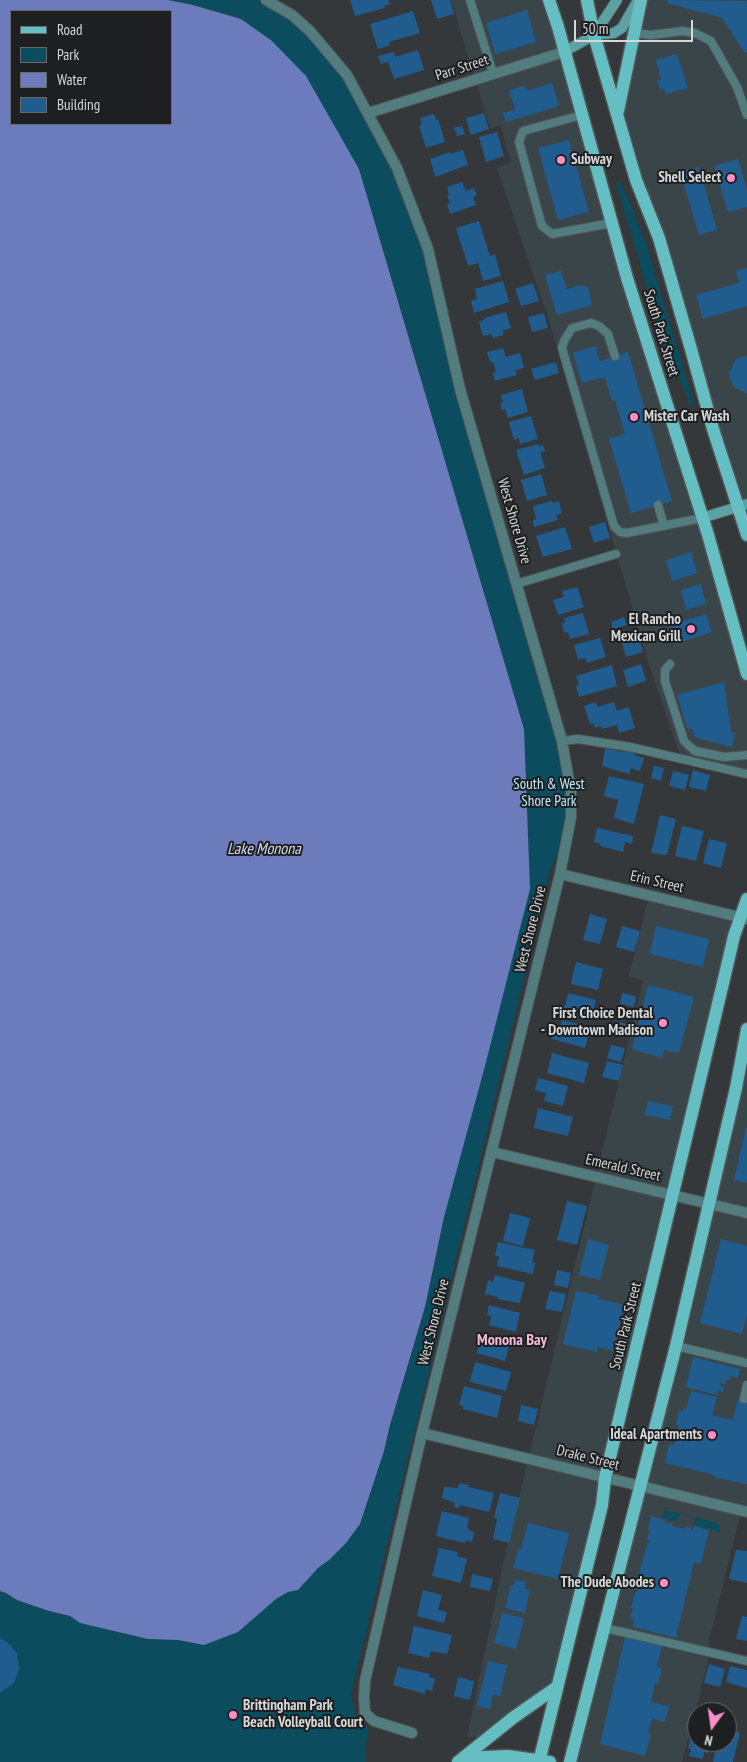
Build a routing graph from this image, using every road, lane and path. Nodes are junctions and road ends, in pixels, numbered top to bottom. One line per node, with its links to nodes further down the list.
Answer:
1 (266, 0): 11 (street, West Shore Drive)
2 (470, 0): 10 (lane)
3 (549, 0): 9 (main road, South Park Street)
4 (587, 0): 8 (main road, South Park Street)
5 (617, 0): 8 (main road)
6 (640, 0): 7 (main road); 8 (main road)
7 (635, 33): 13 (lane); 14 (main road)
8 (594, 35): 9 (main road); 14 (main road, South Park Street)
9 (564, 52): 10 (street, Parr Street); 12 (main road, South Park Street)
10 (493, 74): 11 (street, Parr Street)
11 (368, 113): 23 (street, West Shore Drive)
12 (582, 115): 15 (main road, South Park Street); 15 (lane)
13 (747, 115)
14 (618, 116): 18 (main road, South Park Street)
15 (612, 223): 19 (main road, South Park Street)
16 (615, 356): 20 (lane)
17 (658, 505): 20 (lane)
18 (743, 506): 19 (main road); 21 (main road, South Park Street)
19 (702, 518): 20 (lane); 24 (main road, South Park Street)
20 (664, 526)
21 (747, 535)
22 (616, 554): 23 (lane)
23 (516, 584): 27 (street, West Shore Drive)
24 (745, 662): 26 (main road, South Park Street)
25 (670, 664): 28 (lane)
26 (747, 674)
27 (562, 741): 29 (lane); 30 (street, West Shore Drive)
28 (747, 755)
29 (747, 774)
30 (560, 874): 32 (street, Erin Street); 35 (street, West Shore Drive)
31 (747, 899): 32 (main road, South Park Street)
32 (744, 918): 36 (main road, South Park Street)
33 (747, 1029): 34 (main road)
34 (744, 1063): 37 (main road)
35 (492, 1152): 36 (street, Emerald Street); 43 (street, West Shore Drive)
36 (673, 1196): 37 (street, Emerald Street); 44 (main road, South Park Street)
37 (708, 1204): 38 (street, Emerald Street); 39 (main road)
38 (747, 1213)
39 (676, 1346): 40 (lane); 45 (main road)
40 (747, 1362)
41 (747, 1385): 42 (lane)
42 (744, 1399)
43 (422, 1433): 44 (street, Drake Street); 50 (street, West Shore Drive)
44 (605, 1478): 45 (street, Drake Street); 49 (main road, South Park Street)
45 (640, 1486): 46 (street, Drake Street); 47 (main road)
46 (747, 1512)
47 (605, 1628): 48 (lane); 53 (main road)
48 (747, 1661)
49 (556, 1686): 51 (main road); 52 (main road, South Park Street)
50 (412, 1733)
51 (461, 1760): 52 (main road)
52 (543, 1761)
53 (570, 1762)

